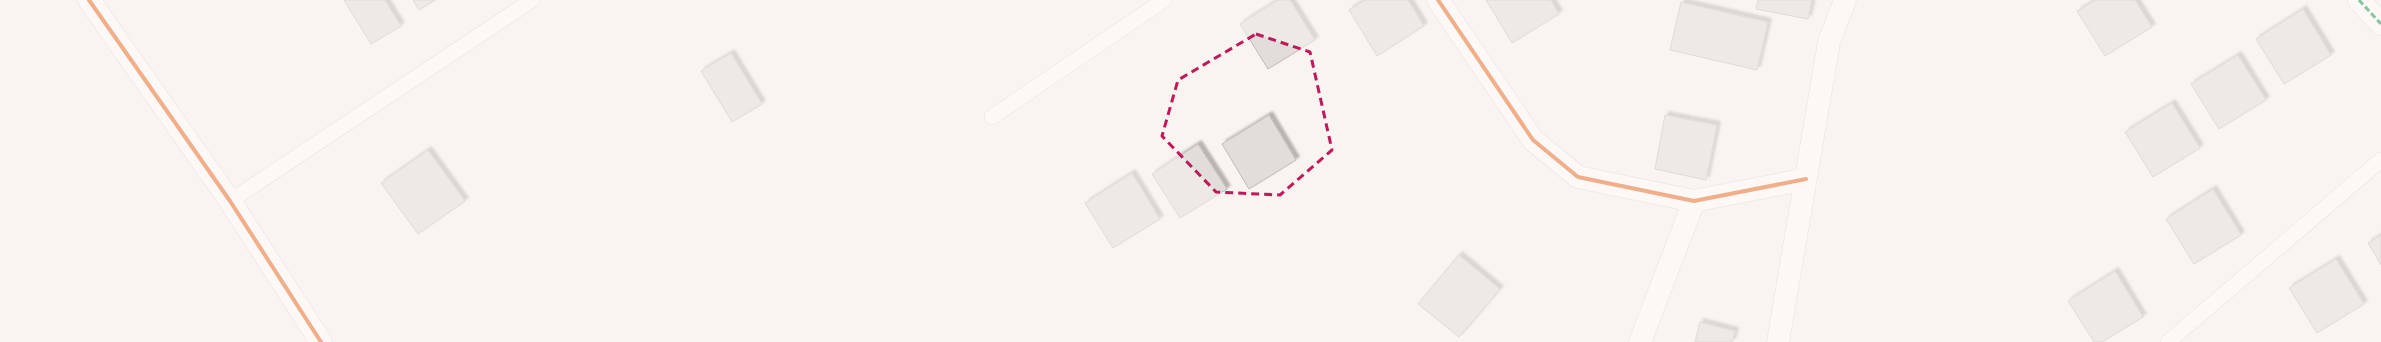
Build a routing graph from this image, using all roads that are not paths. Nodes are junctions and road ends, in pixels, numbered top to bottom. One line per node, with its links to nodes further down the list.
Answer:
1 (89, 0): 11 (street)
2 (532, 0): 11 (lane)
3 (1164, 0): 8 (lane)
4 (1438, 0): 12 (street)
5 (1845, 0): 10 (street)
6 (2359, 0): 7 (street)
7 (2381, 24)
8 (992, 117)
9 (2381, 160): 16 (lane)
10 (1806, 179): 12 (street); 15 (street)
11 (230, 201): 13 (street)
12 (1694, 201): 14 (street)
13 (321, 342)
14 (1640, 342)
15 (1778, 342)
16 (2168, 342)

